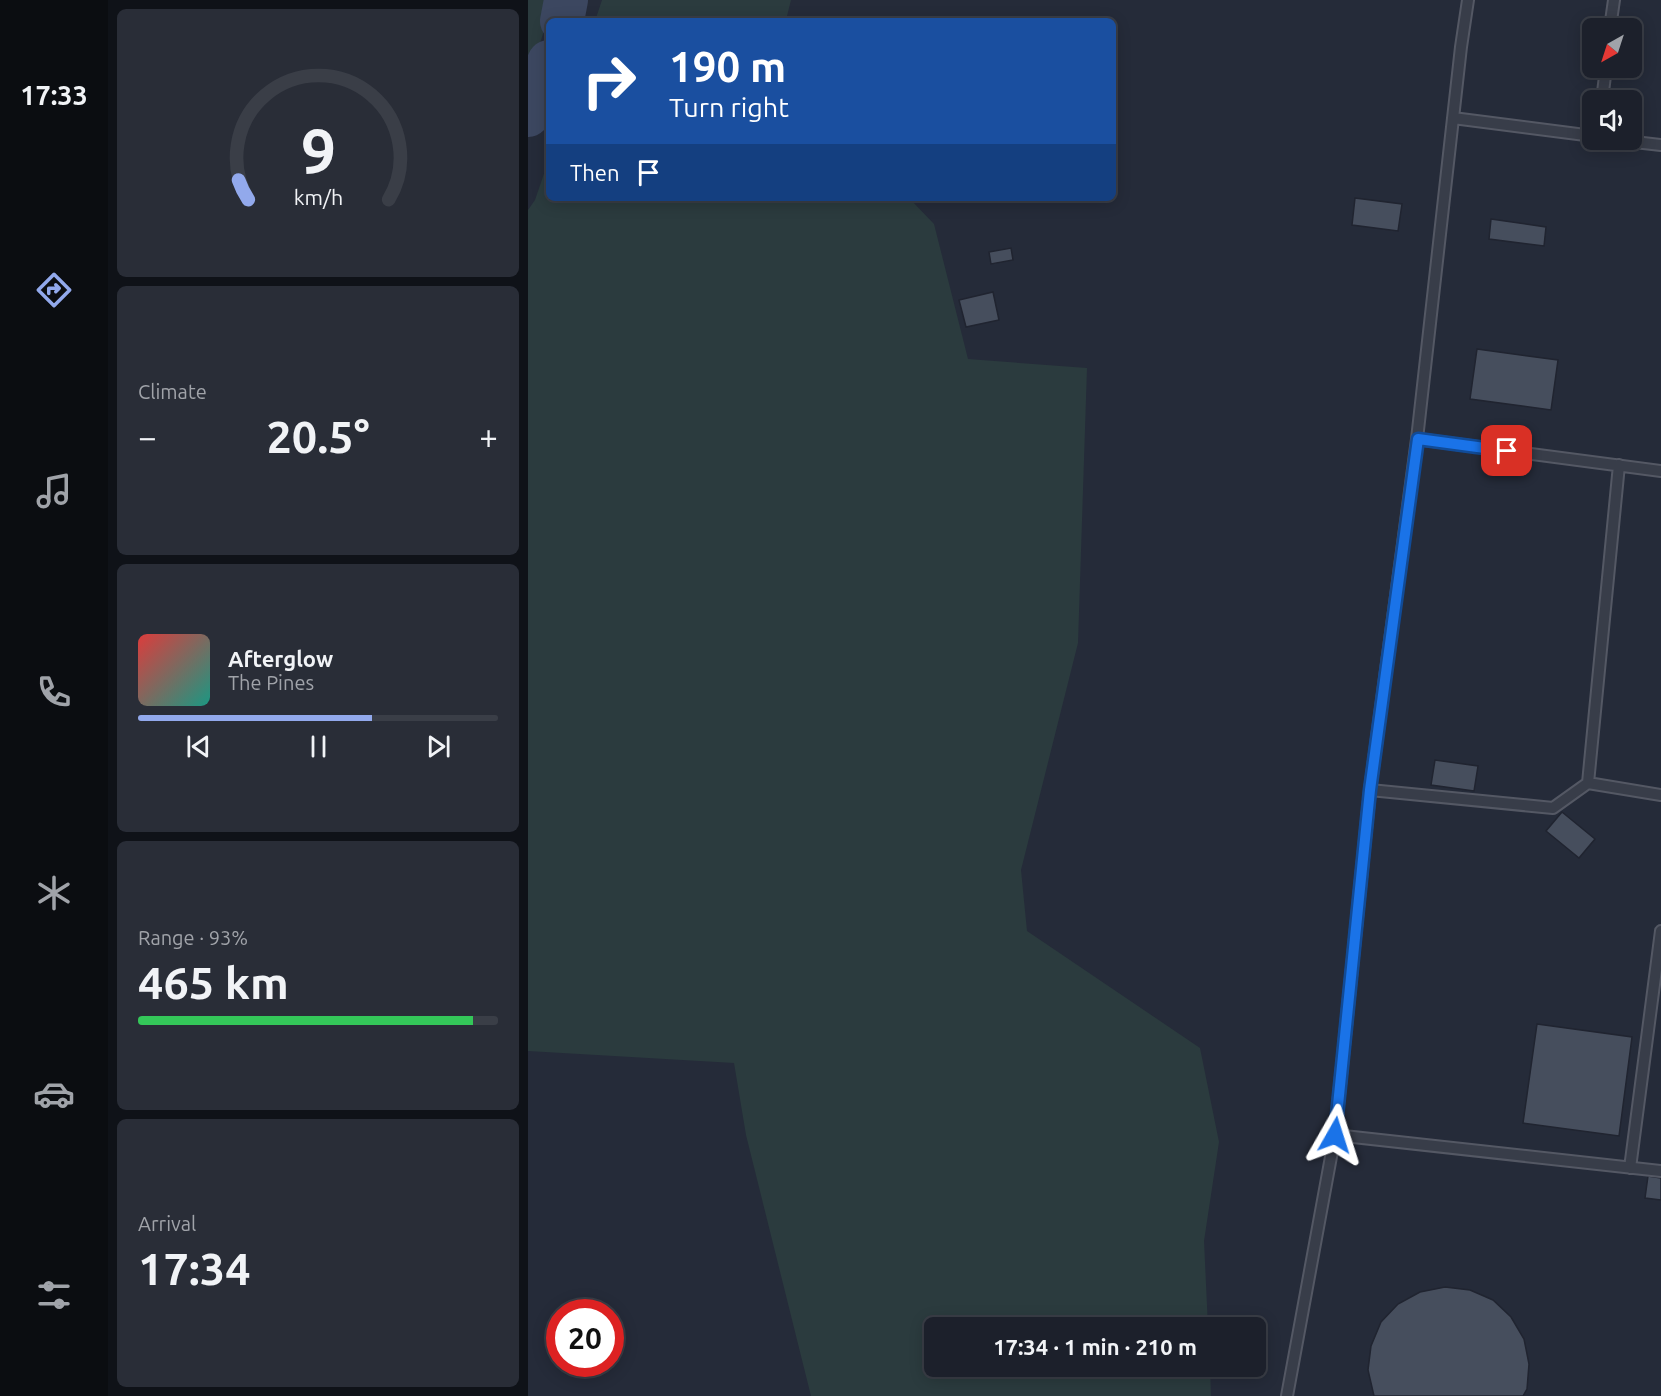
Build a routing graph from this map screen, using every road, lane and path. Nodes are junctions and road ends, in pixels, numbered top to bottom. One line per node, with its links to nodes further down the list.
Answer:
1 (1468, 0): 4 (lane)
2 (1614, 0): 3 (lane)
3 (1611, 18)
4 (1453, 118): 5 (lane); 8 (lane)
5 (1582, 135)
6 (1642, 143): 7 (lane)
7 (1661, 145)
8 (1418, 439): 9 (lane); 12 (lane)
9 (1619, 465): 10 (lane); 11 (lane)
10 (1661, 471)
11 (1588, 783): 12 (lane); 13 (lane)
12 (1370, 790): 15 (lane)
13 (1661, 795)
14 (1661, 931): 16 (lane)
15 (1335, 1135): 16 (lane); 18 (lane)
16 (1630, 1168): 17 (lane)
17 (1661, 1172)
18 (1287, 1396)

